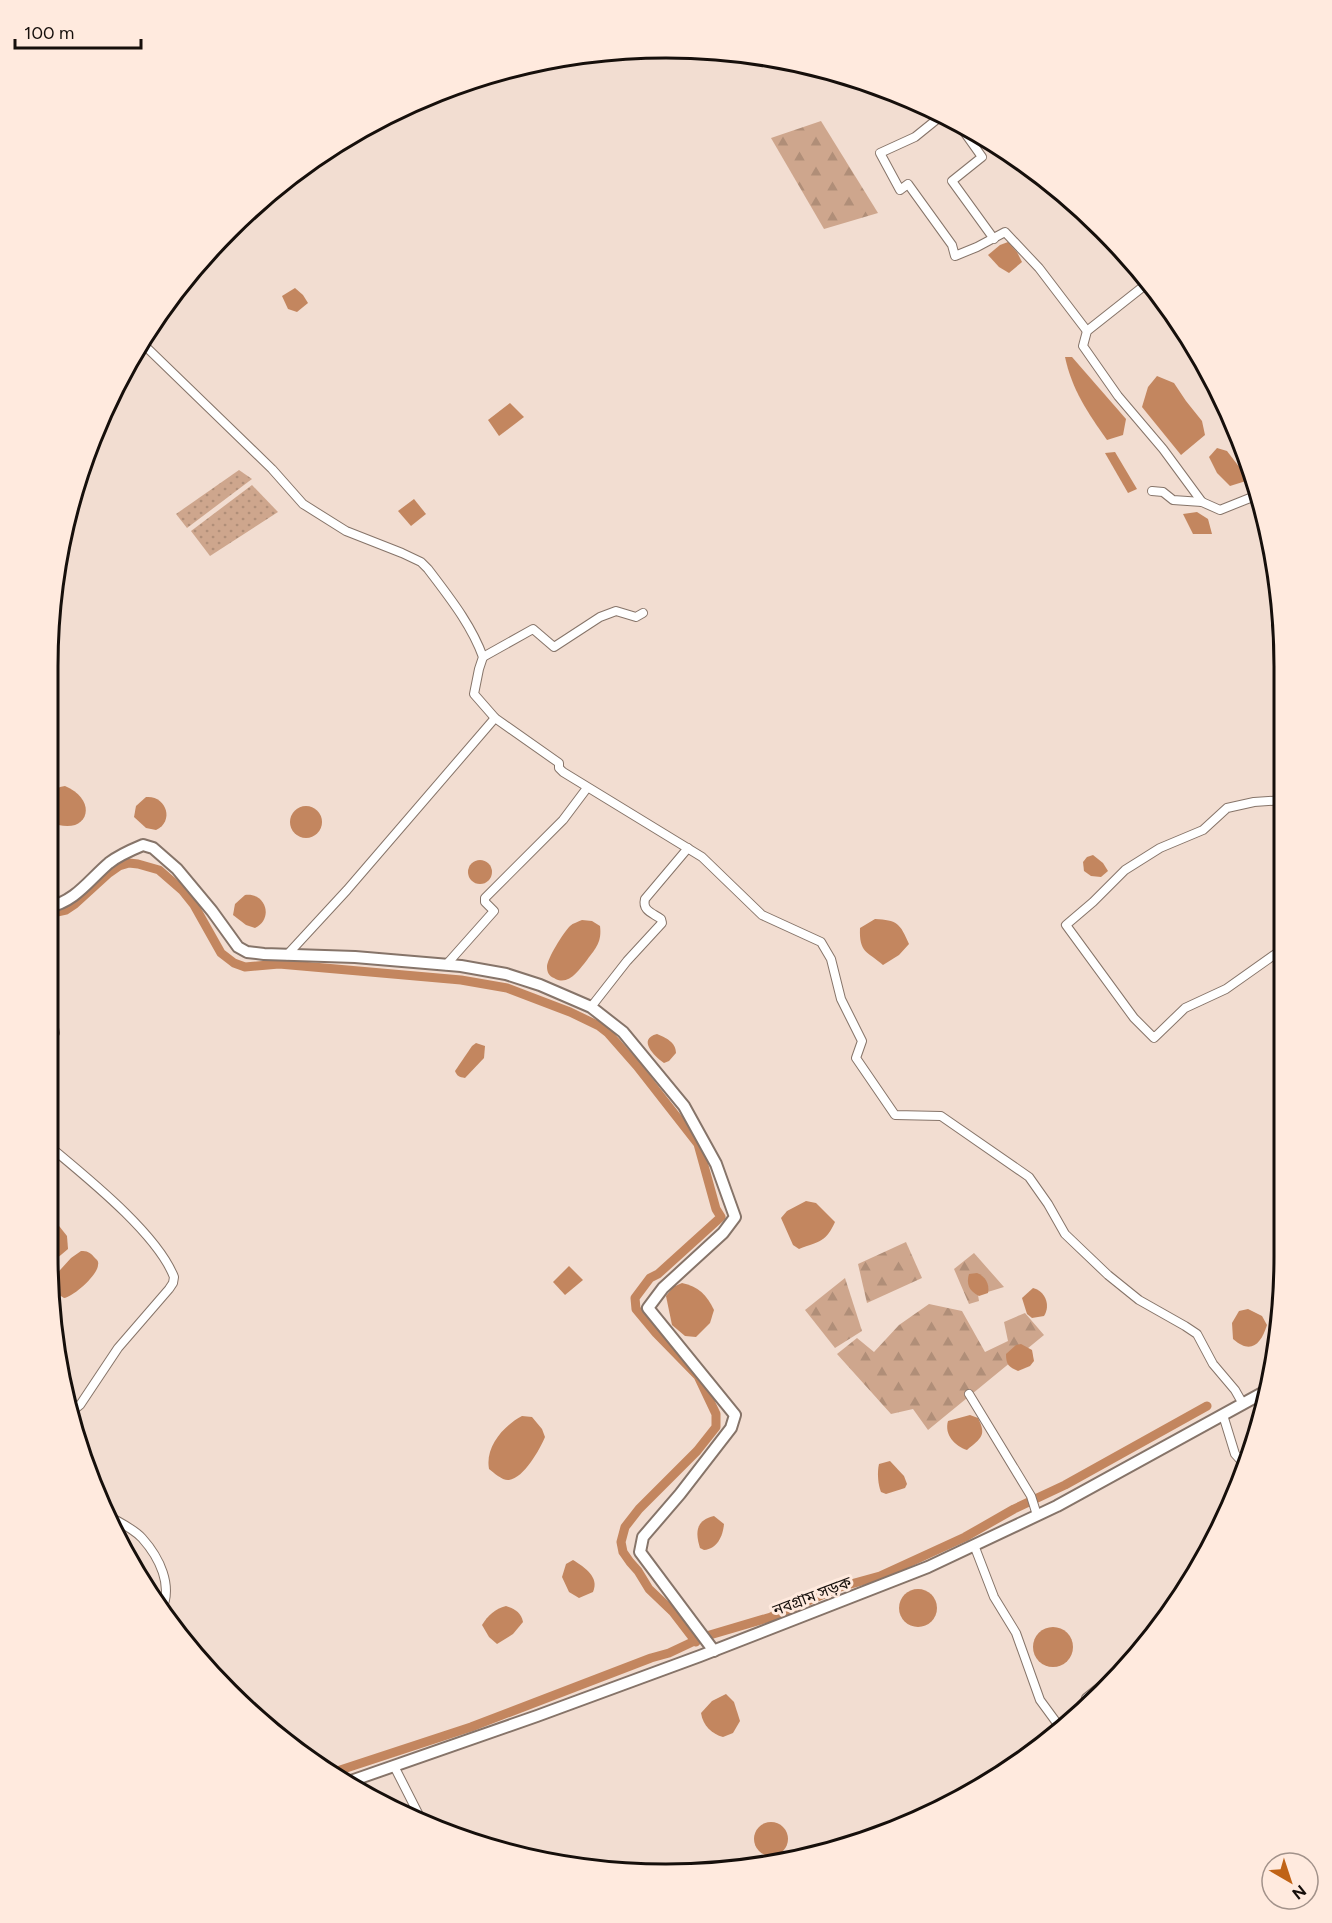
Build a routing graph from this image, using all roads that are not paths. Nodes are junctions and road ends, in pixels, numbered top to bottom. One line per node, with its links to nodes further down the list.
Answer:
1 (935, 121): 3 (street)
2 (970, 140): 3 (street)
3 (994, 239): 5 (street)
4 (1141, 288): 5 (street)
5 (1087, 331): 9 (street)
6 (148, 349): 11 (street)
7 (1152, 491): 9 (street)
8 (1249, 497): 9 (street)
9 (1202, 502)
10 (643, 613): 11 (street)
11 (483, 657): 12 (street)
12 (495, 718): 13 (street); 17 (street)
13 (587, 788): 15 (street); 19 (street)
14 (1274, 801): 18 (street)
15 (688, 848): 20 (street); 24 (street)
16 (58, 905): 17 (street)
17 (288, 955): 19 (street)
18 (1274, 955)
19 (446, 965): 20 (street)
20 (591, 1007): 32 (street)
21 (58, 1154): 25 (street)
22 (969, 1394): 28 (street)
23 (1257, 1396): 24 (street, নবগ্রাম সড়ক)
24 (1243, 1404): 26 (street, নবগ্রাম সড়ক)
25 (77, 1407)
26 (1223, 1415): 27 (street); 28 (street, নবগ্রাম সড়ক)
27 (1239, 1458)
28 (1036, 1511): 30 (street, নবগ্রাম সড়ক)
29 (120, 1523): 31 (street)
30 (974, 1545): 32 (street, নবগ্রাম সড়ক); 33 (street)
31 (164, 1600)
32 (712, 1648): 34 (street, নবগ্রাম সড়ক)
33 (1056, 1722)
34 (394, 1766): 35 (street, নবগ্রাম সড়ক); 36 (street)
35 (356, 1779)
36 (417, 1810)

